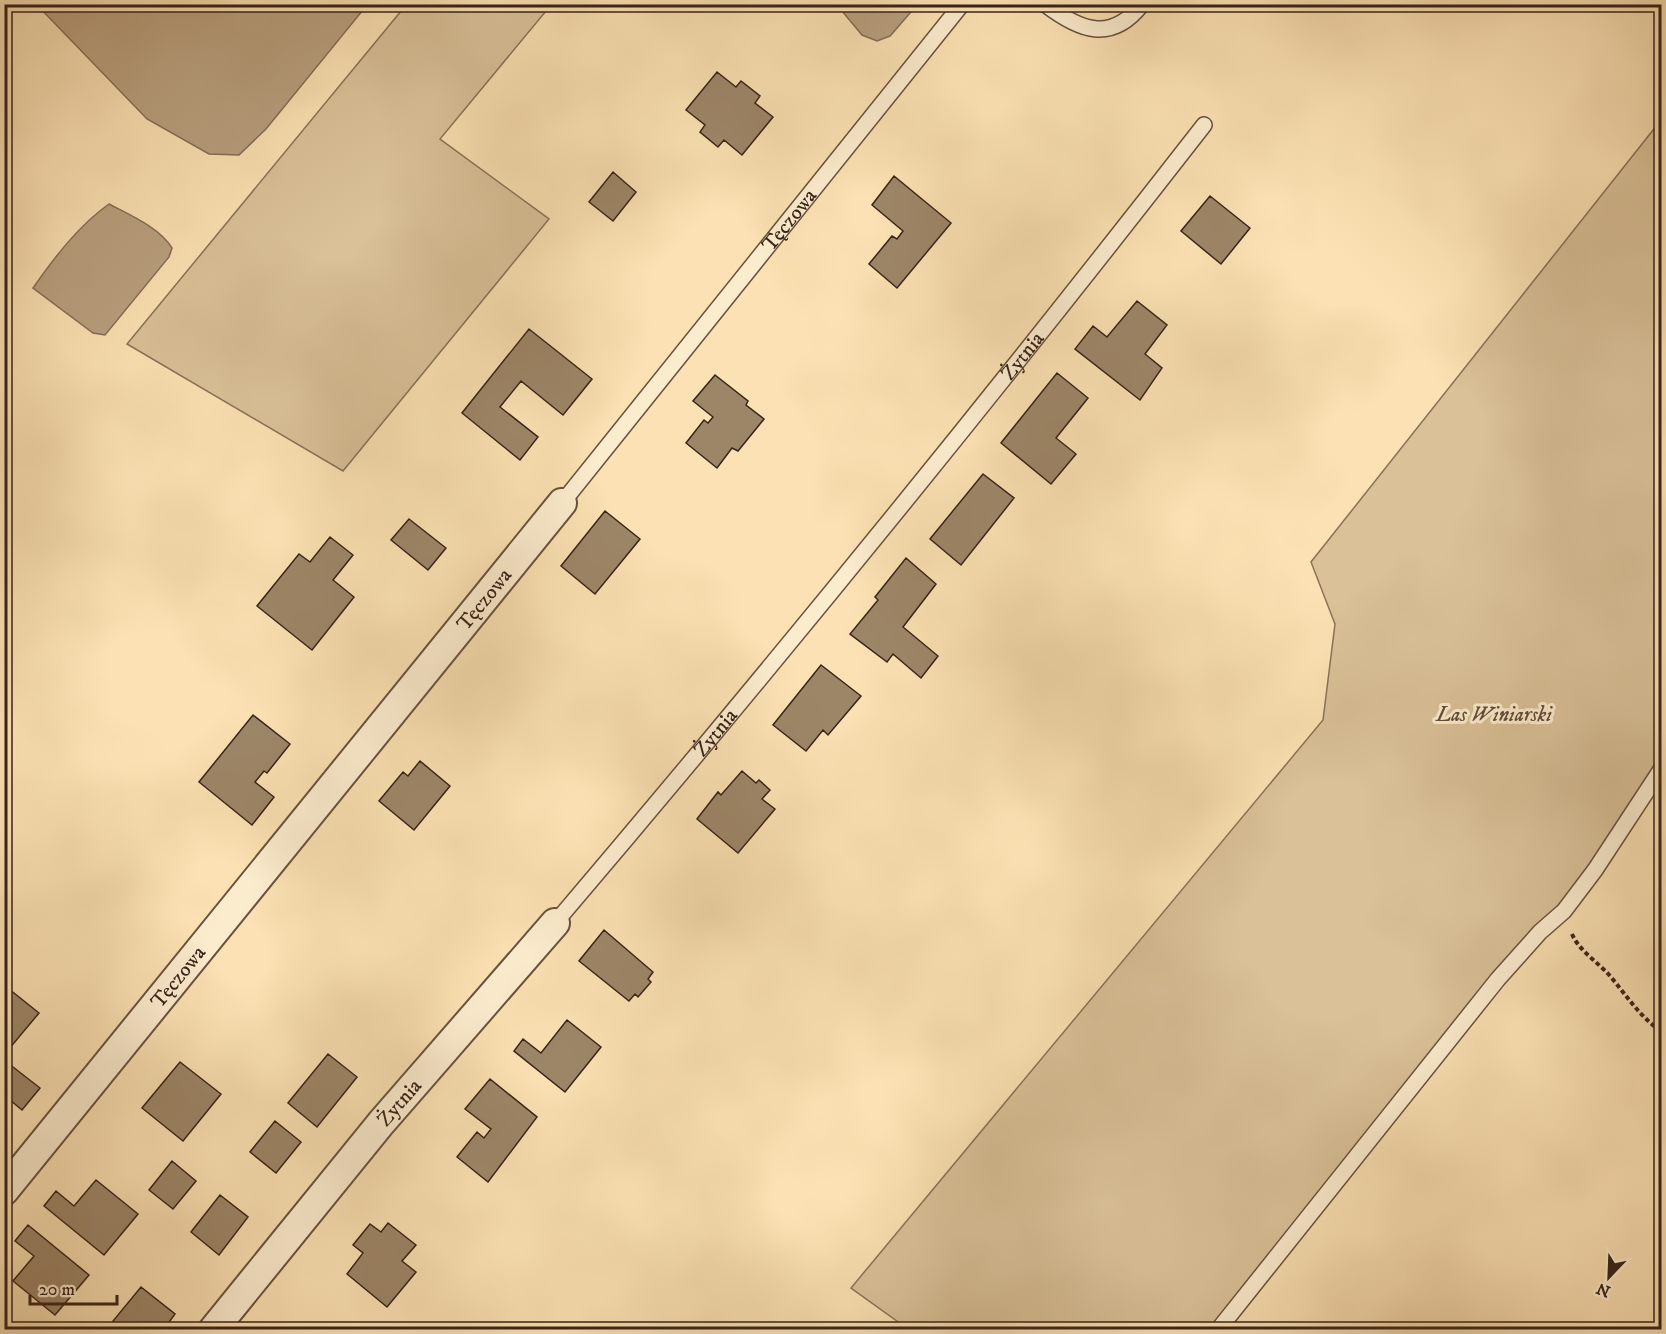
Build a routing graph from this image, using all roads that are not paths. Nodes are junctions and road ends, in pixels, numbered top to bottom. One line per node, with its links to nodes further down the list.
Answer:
1 (962, 4): 5 (lane, Tęczowa)
2 (1045, 4): 3 (lane)
3 (1142, 4)
4 (1204, 125): 7 (lane, Żytnia)
5 (562, 503): 8 (street, Tęczowa)
6 (1662, 768): 10 (lane)
7 (555, 923): 9 (street, Żytnia)
8 (4, 1191)
9 (213, 1329)
10 (1218, 1329)

